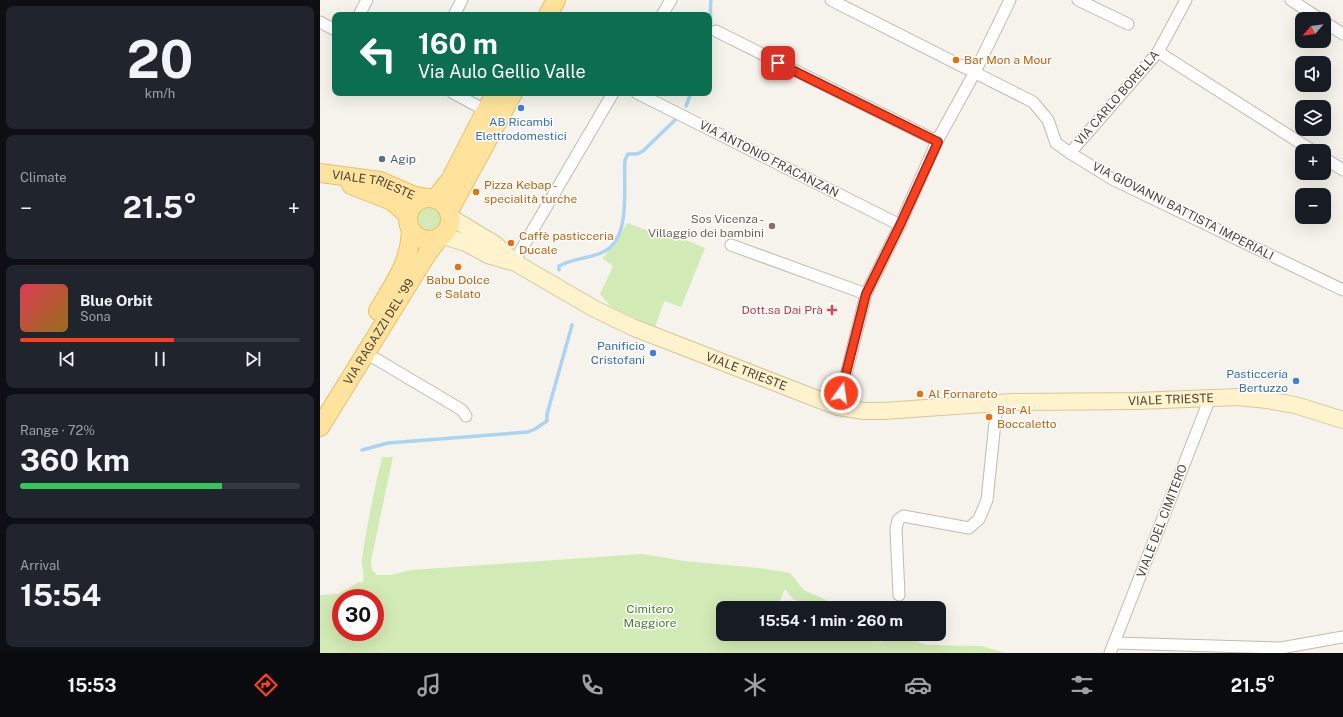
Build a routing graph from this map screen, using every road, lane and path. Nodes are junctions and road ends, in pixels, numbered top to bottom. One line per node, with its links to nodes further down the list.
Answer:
1 (367, 0): 10 (street)
2 (462, 0): 11 (street)
3 (556, 0): 12 (main road)
4 (671, 0): 13 (street)
5 (831, 0): 22 (street, VIA GIOVANNI BATTISTA IMPERIALI)
6 (1010, 0): 22 (street)
7 (1078, 0): 16 (street)
8 (1186, 0): 21 (street, VIA CARLO BORELLA)
9 (1291, 0): 14 (street)
10 (361, 12)
11 (456, 12)
12 (550, 12)
13 (664, 12)
14 (1309, 12)
15 (320, 22): 18 (street)
16 (1128, 24)
17 (1331, 26): 20 (street)
18 (332, 28)
19 (716, 31): 29 (street)
20 (1343, 34)
21 (1158, 52): 30 (street); 31 (street, VIA CARLO BORELLA)
22 (975, 72): 29 (street); 31 (street, VIA GIOVANNI BATTISTA IMPERIALI)
23 (459, 96): 28 (street)
24 (493, 96): 28 (main road)
25 (511, 96): 36 (main road, VIA RAGAZZI DEL '99)
26 (611, 96): 41 (street)
27 (643, 96): 38 (street, VIA ANTONIO FRACANZAN)
28 (485, 110): 35 (main road)
29 (938, 142): 38 (street)
30 (1302, 144)
31 (1070, 153): 42 (street, VIA GIOVANNI BATTISTA IMPERIALI)
32 (1331, 162): 33 (street)
33 (1343, 170)
34 (320, 173): 35 (main road, VIALE TRIESTE); 37 (main road, VIALE TRIESTE)
35 (430, 199): 36 (main road); 37 (main road)
36 (449, 214): 39 (main road, VIA RAGAZZI DEL '99); 41 (main road, VIALE TRIESTE)
37 (410, 223): 39 (main road); 48 (main road, VIA RAGAZZI DEL '99)
38 (900, 225): 43 (street)
39 (442, 236): 41 (main road, VIALE TRIESTE); 44 (main road, VIA RAGAZZI DEL '99)
40 (731, 245): 43 (street)
41 (514, 262): 47 (main road, VIALE TRIESTE)
42 (1343, 290)
43 (866, 294): 47 (street)
44 (366, 353): 49 (street); 51 (main road, VIA RAGAZZI DEL '99)
45 (1210, 398): 46 (main road, VIALE TRIESTE); 50 (main road, VIALE TRIESTE); 54 (street, VIALE DEL CIMITERO)
46 (997, 403): 47 (main road, VIALE TRIESTE); 52 (street)
47 (838, 407)
48 (320, 410)
49 (466, 416)
50 (1343, 420)
51 (320, 427)
52 (898, 595)
53 (1343, 638): 54 (street)
54 (1112, 648)

